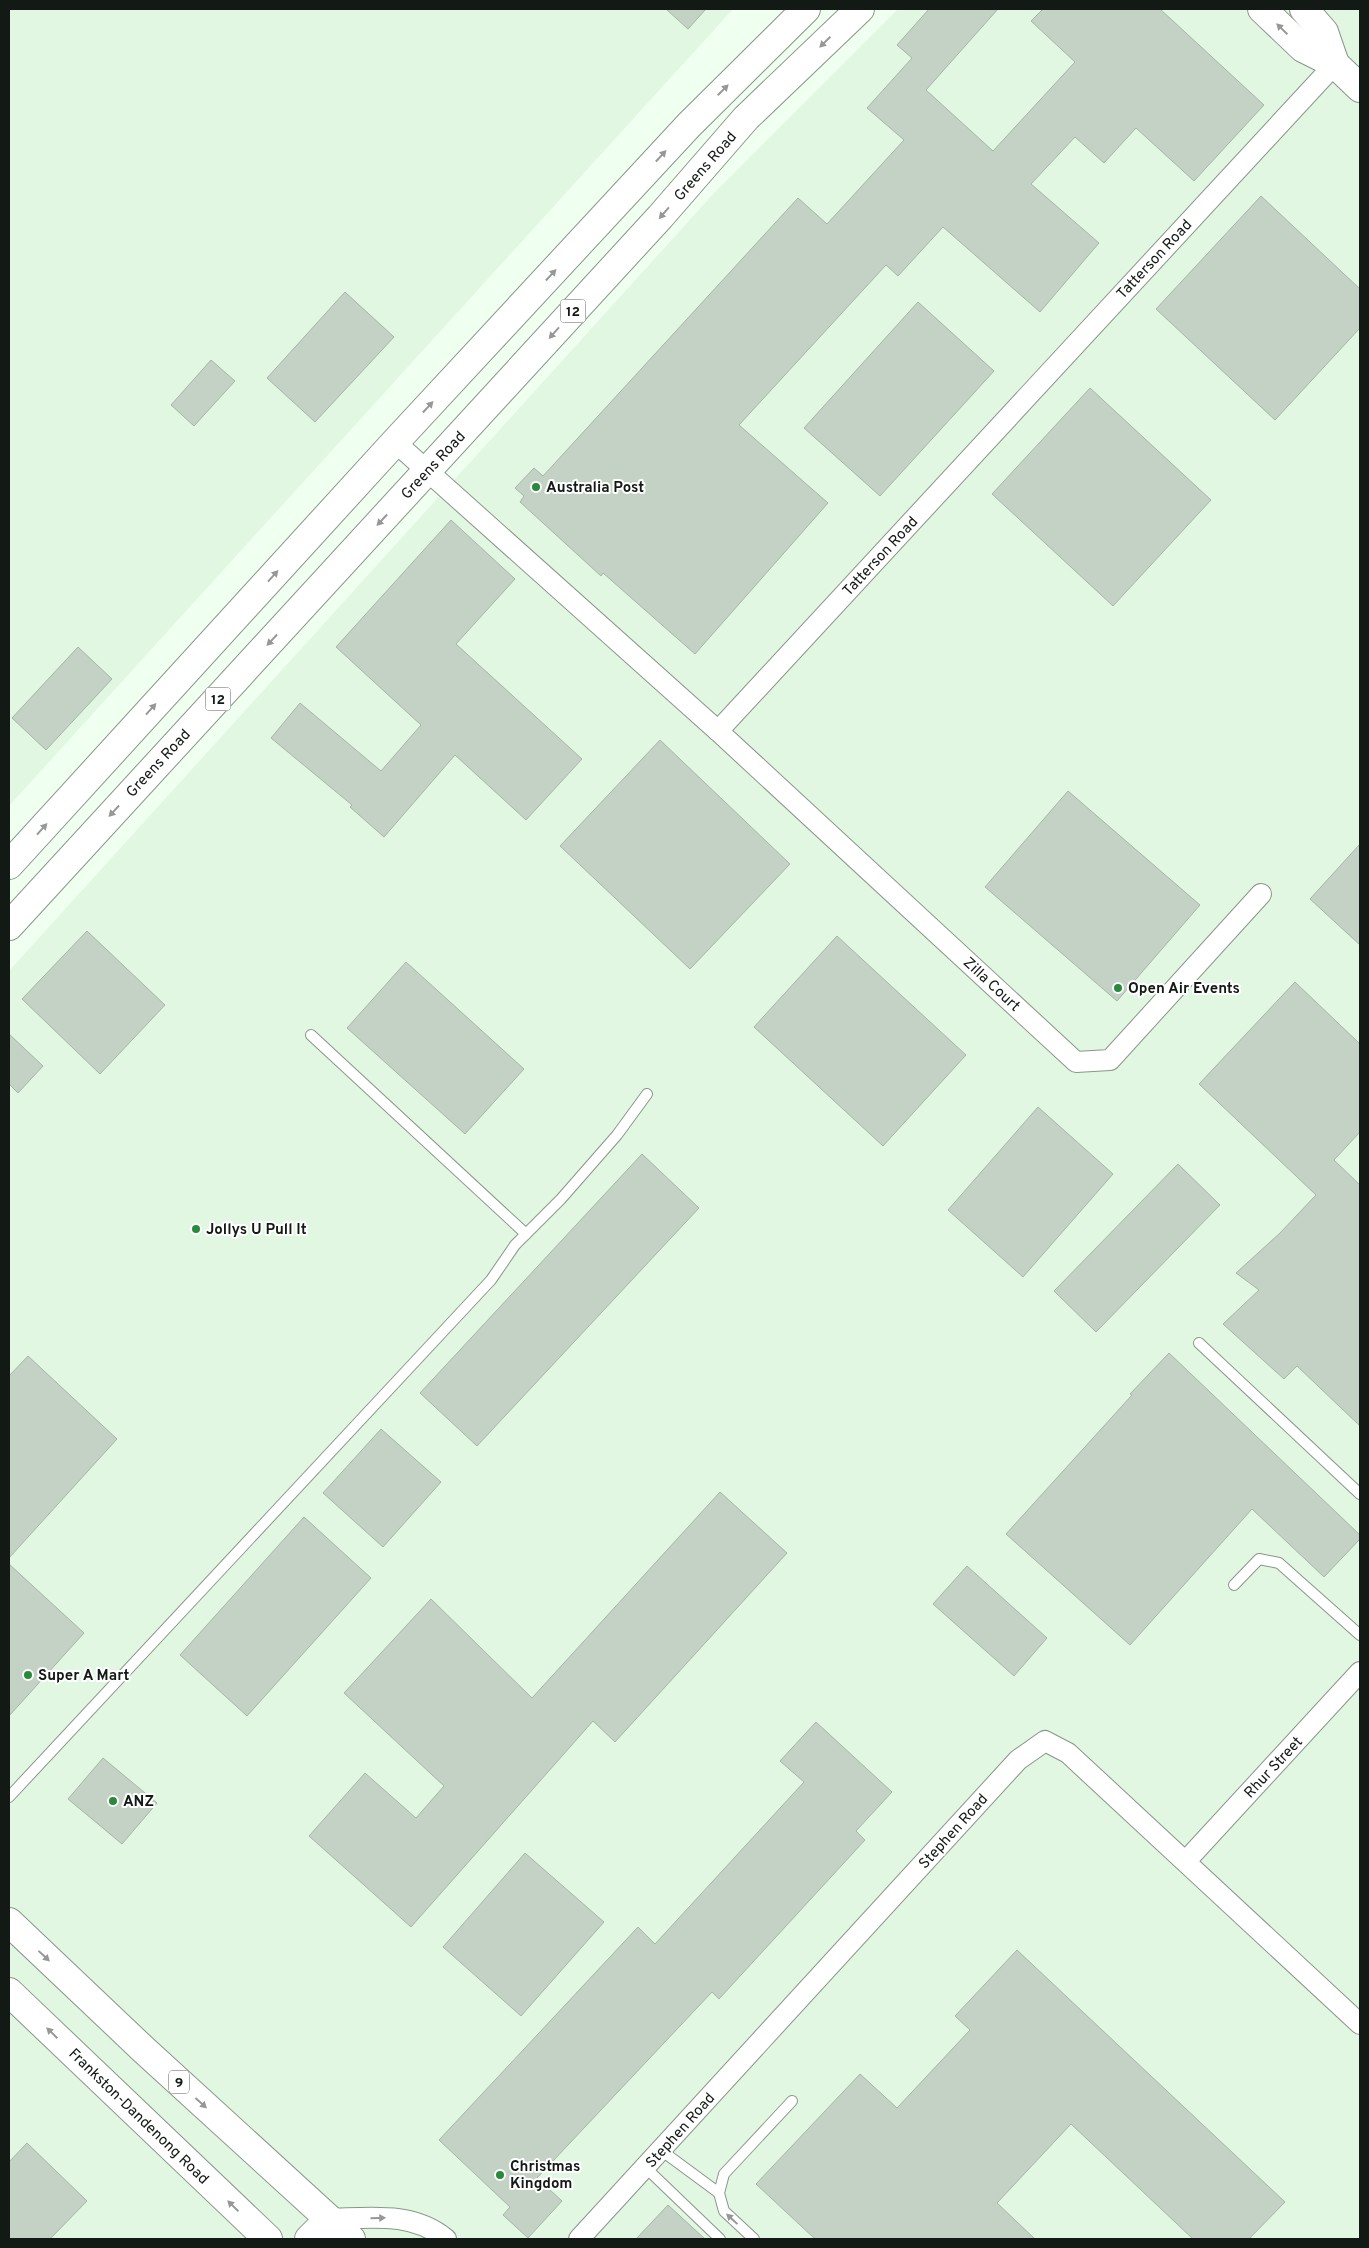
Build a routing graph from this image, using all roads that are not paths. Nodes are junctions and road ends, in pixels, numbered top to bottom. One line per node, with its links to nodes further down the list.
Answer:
1 (806, 9): 7 (main road, one-way to 1)
2 (860, 9): 8 (main road, Greens Road / 12, one-way to 8)
3 (1262, 9): 5 (main road, one-way to 3)
4 (1304, 9): 5 (main road)
5 (1335, 64): 6 (main road); 11 (street, Tatterson Road)
6 (1360, 88)
7 (690, 125): 8 (main road); 9 (main road, one-way to 7)
8 (718, 150): 10 (main road, Greens Road / 12, one-way to 10)
9 (395, 442): 10 (street); 12 (main road, one-way to 9)
10 (427, 472): 11 (street); 14 (main road, Greens Road / 12, one-way to 14)
11 (718, 731): 13 (street, Zilla Court)
12 (9, 865)
13 (1261, 894)
14 (9, 926)
15 (311, 1035): 17 (lane)
16 (647, 1094): 17 (lane)
17 (526, 1234): 23 (lane)
18 (1199, 1344): 19 (lane)
19 (1360, 1494)
20 (1234, 1585): 21 (lane)
21 (1360, 1635)
22 (1360, 1672): 24 (street, Rhur Street)
23 (9, 1797)
24 (1186, 1861): 27 (street, Stephen Road); 29 (street, Stephen Road)
25 (9, 1922): 32 (main road, 9, one-way to 32)
26 (9, 1992): 33 (main road, Frankston-Dandenong Road, one-way to 26)
27 (1360, 2024)
28 (792, 2101): 31 (lane)
29 (662, 2151): 30 (street, Stephen Road); 31 (lane)
30 (646, 2168): 37 (street, Stephen Road); 38 (lane)
31 (719, 2193): 39 (lane, one-way to 31)
32 (329, 2219): 34 (main road); 35 (main road, 9); 36 (street, one-way to 36)
33 (268, 2239)
34 (309, 2239)
35 (351, 2239)
36 (446, 2239)
37 (579, 2239)
38 (720, 2239)
39 (754, 2239)

